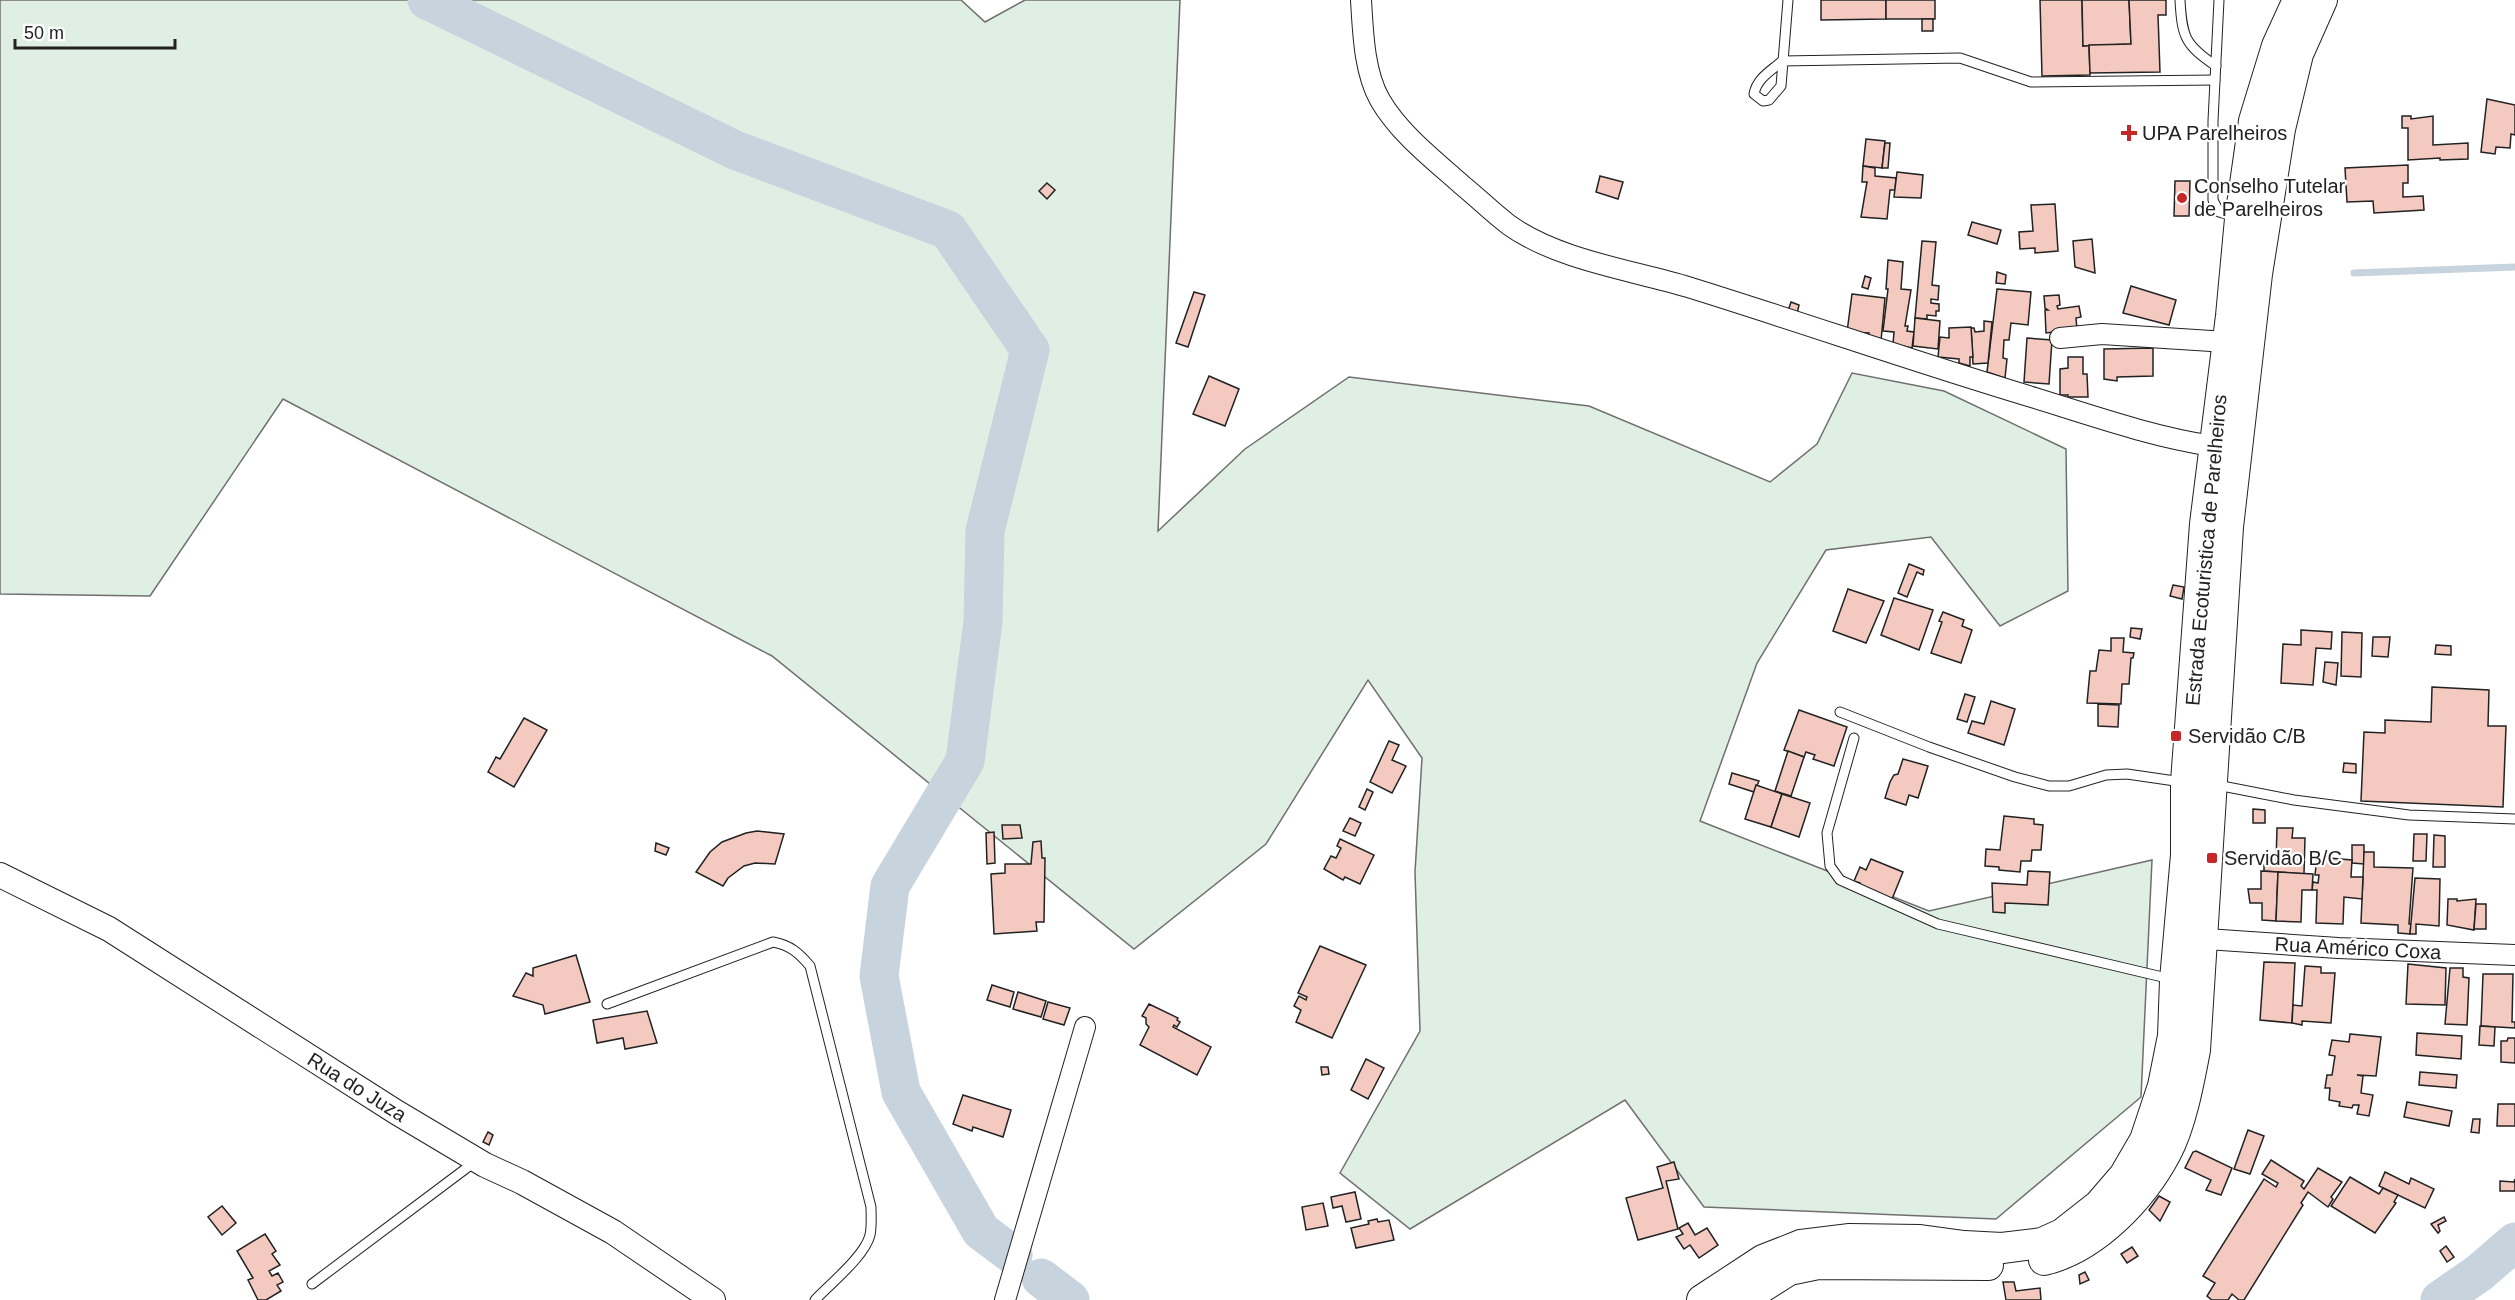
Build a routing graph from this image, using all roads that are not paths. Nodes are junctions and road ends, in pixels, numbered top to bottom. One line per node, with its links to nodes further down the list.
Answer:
1 (1361, 0): 12 (street)
2 (1788, 0): 8 (lane)
3 (2180, 0): 7 (lane)
4 (2219, 0): 7 (lane)
5 (2298, 0): 9 (main road, Estrada Ecoturistica de Parelheiros)
6 (2322, 0): 13 (main road, Estrada Ecoturistica de Parelheiros)
7 (2216, 66): 8 (lane)
8 (2215, 80): 9 (lane)
9 (2240, 219): 11 (main road, Estrada Ecoturistica de Parelheiros)
10 (2060, 338): 11 (street)
11 (2227, 342): 12 (main road, Estrada Ecoturistica de Parelheiros)
12 (2213, 446): 13 (main road, Estrada Ecoturistica de Parelheiros)
13 (2216, 525): 16 (main road, Estrada Ecoturistica de Parelheiros)
14 (1840, 712): 16 (lane)
15 (1854, 738): 21 (lane)
16 (2199, 783): 17 (lane); 19 (main road, Estrada Ecoturistica de Parelheiros)
17 (2515, 819)
18 (0, 875): 24 (street, Rua do Juza)
19 (2189, 937): 20 (street, Rua Américo Coxa); 21 (main road, Estrada Ecoturistica de Parelheiros); 30 (main road, Estrada Ecoturistica de Parelheiros)
20 (2515, 955)
21 (2175, 980): 29 (main road, Estrada Ecoturistica de Parelheiros)
22 (607, 1004): 27 (lane)
23 (1085, 1027): 28 (street)
24 (478, 1160): 25 (lane); 26 (street, Rua do Juza)
25 (312, 1284)
26 (713, 1300)
27 (815, 1300)
28 (1005, 1300)
29 (1702, 1300)
30 (1742, 1300)

